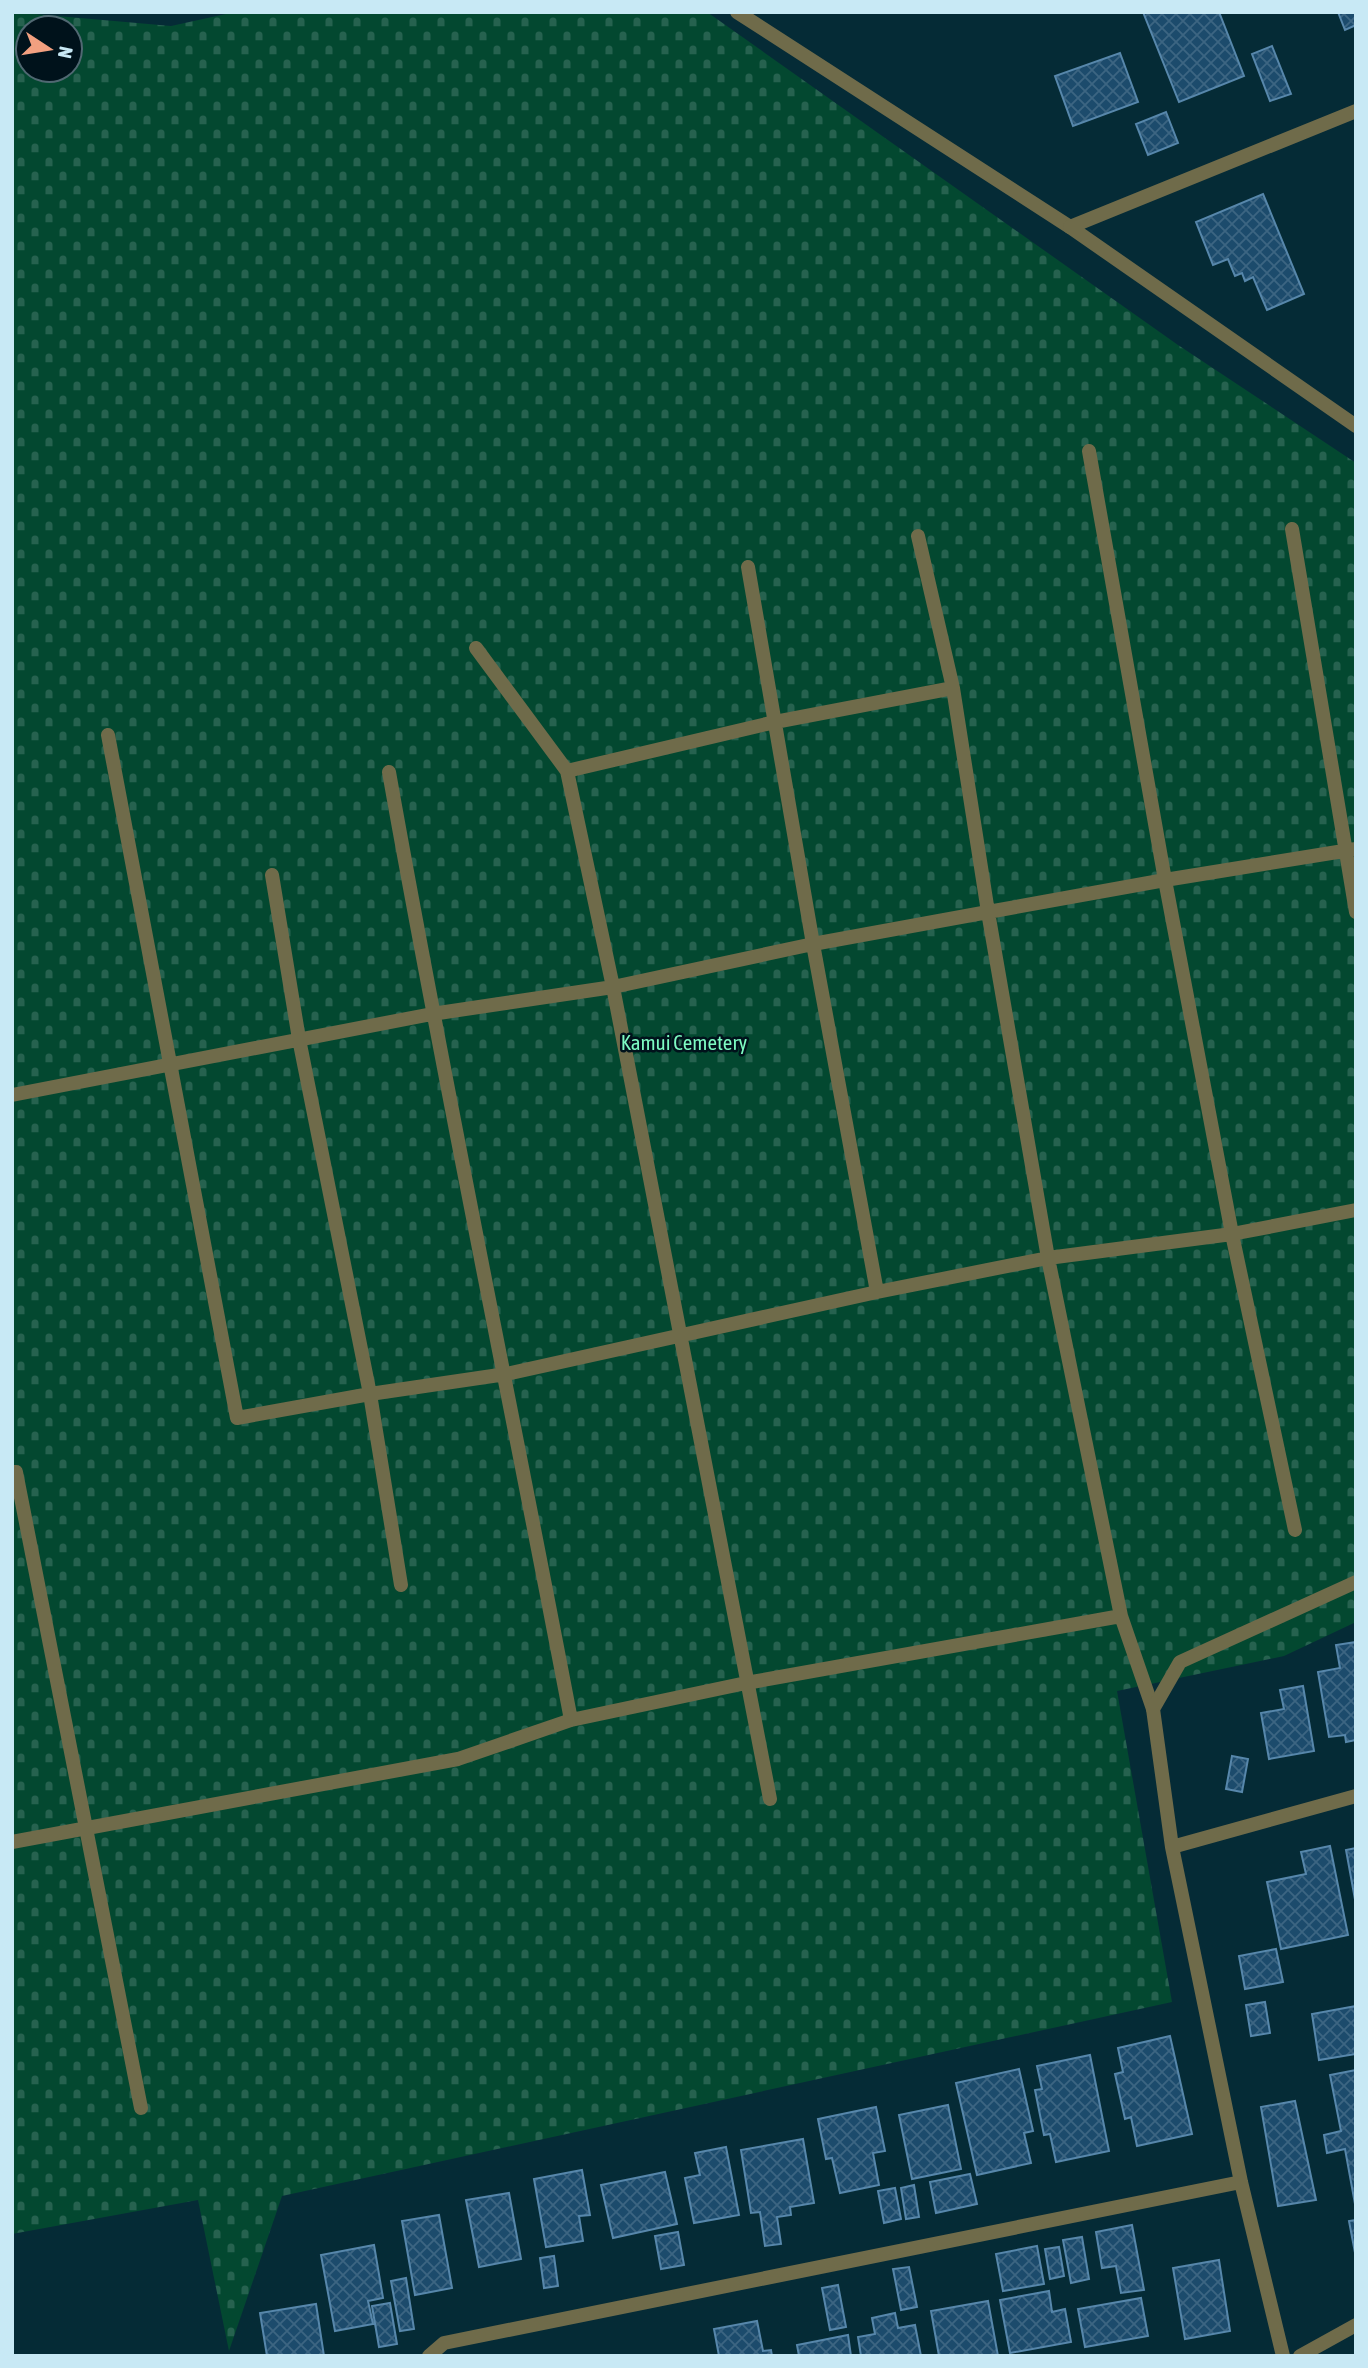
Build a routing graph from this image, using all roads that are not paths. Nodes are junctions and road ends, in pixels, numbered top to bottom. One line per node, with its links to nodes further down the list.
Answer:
1 (737, 12): 3 (street)
2 (1356, 111): 3 (street)
3 (1070, 227): 4 (street)
4 (1356, 426)
5 (1089, 451): 17 (street)
6 (1292, 529): 15 (street)
7 (918, 536): 10 (street)
8 (748, 567): 11 (street)
9 (476, 648): 13 (street)
10 (953, 688): 11 (street); 18 (street)
11 (775, 722): 13 (street); 20 (street)
12 (108, 735): 24 (street)
13 (567, 771): 21 (street)
14 (389, 772): 22 (street)
15 (1350, 850): 17 (street); 19 (street)
16 (272, 875): 23 (street)
17 (1165, 880): 18 (street); 27 (street)
18 (988, 912): 20 (street); 28 (street)
19 (1356, 912)
20 (813, 944): 21 (street); 29 (street)
21 (613, 987): 22 (street); 30 (street)
22 (432, 1014): 23 (street); 31 (street)
23 (299, 1039): 24 (street); 32 (street)
24 (170, 1065): 25 (street); 32 (street)
25 (12, 1095)
26 (1356, 1210): 27 (street)
27 (1232, 1234): 28 (street); 34 (street)
28 (1048, 1258): 29 (street); 37 (street)
29 (877, 1292): 30 (street)
30 (680, 1335): 31 (street); 38 (street)
31 (506, 1374): 32 (street); 40 (street)
32 (370, 1394): 36 (street)
33 (12, 1472): 43 (street)
34 (1295, 1530)
35 (1356, 1582): 39 (street)
36 (401, 1585)
37 (1121, 1616): 38 (street); 39 (street)
38 (746, 1683): 40 (street); 42 (street)
39 (1153, 1709): 45 (street)
40 (571, 1720): 43 (street)
41 (1356, 1796): 45 (street)
42 (770, 1799)
43 (86, 1827): 44 (street); 46 (street)
44 (12, 1842)
45 (1172, 1847): 47 (street)
46 (141, 2108)
47 (1241, 2182): 49 (street); 50 (street)
48 (1356, 2325): 51 (street)
49 (429, 2356)
50 (1283, 2356)
51 (1300, 2356)

